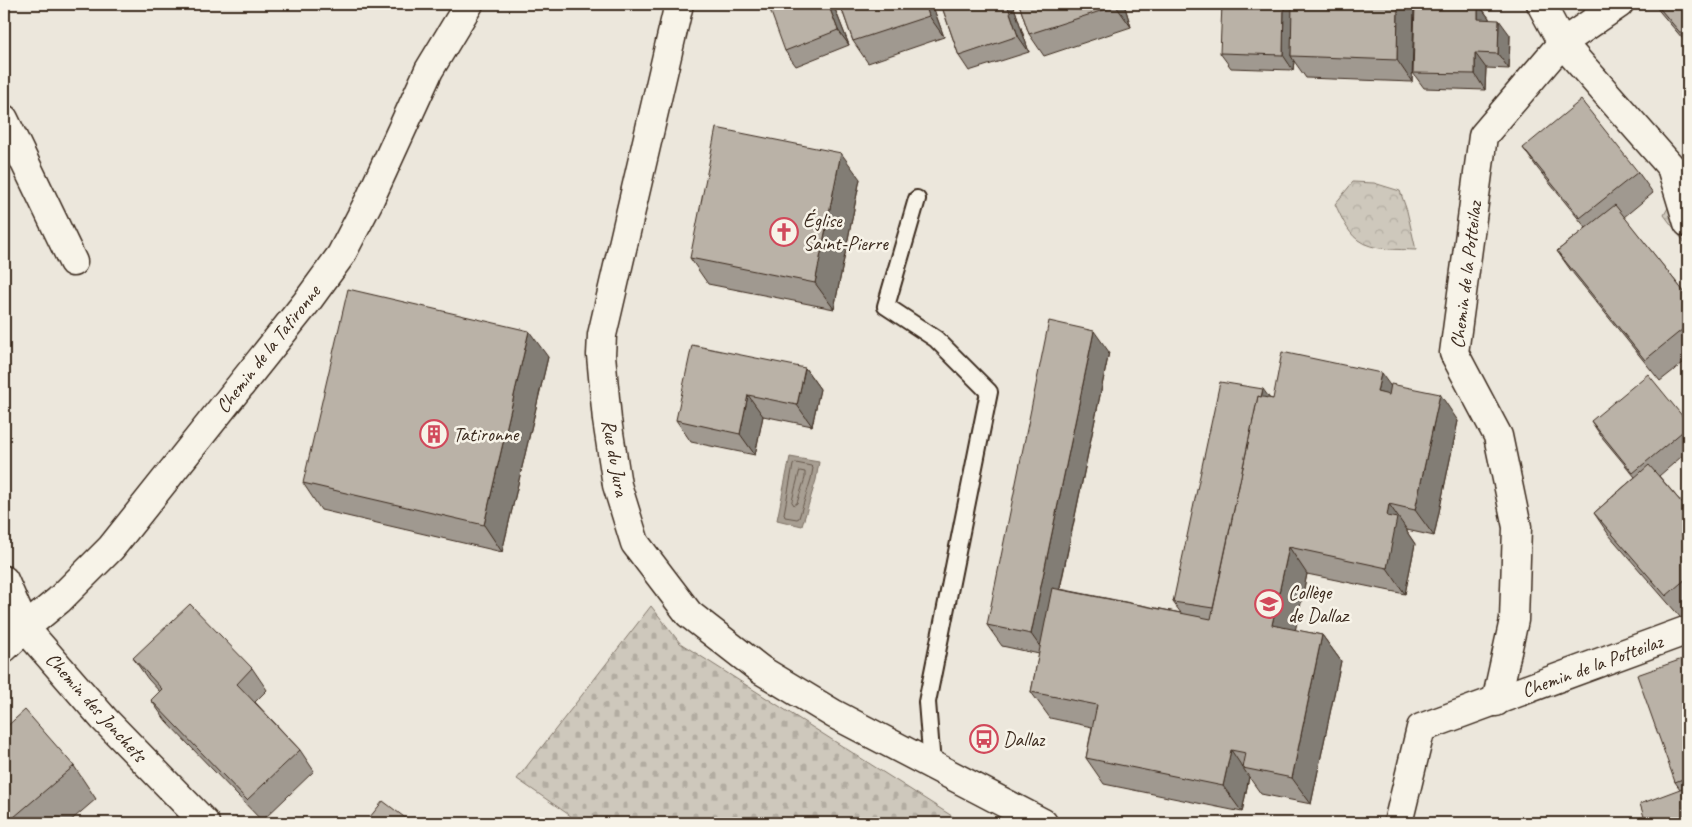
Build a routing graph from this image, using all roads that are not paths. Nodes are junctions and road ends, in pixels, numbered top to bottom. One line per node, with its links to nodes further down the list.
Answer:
1 (469, 4): 11 (street, Chemin de la Tatironne)
2 (679, 4): 15 (street, Rue du Jura)
3 (1541, 4): 5 (street)
4 (1618, 4): 5 (street, Chemin de la Potteilaz)
5 (1562, 43): 8 (street); 14 (street, Chemin de la Potteilaz)
6 (4, 119): 9 (street)
7 (917, 199): 15 (lane)
8 (1688, 223)
9 (72, 262)
10 (4, 580): 11 (street, Chemin des Jonchets)
11 (25, 628): 13 (street, Chemin de la Tatironne); 16 (street, Chemin des Jonchets)
12 (1688, 630): 14 (street, Chemin de la Potteilaz)
13 (4, 648)
14 (1496, 702): 18 (street, Chemin de la Potteilaz)
15 (932, 765): 17 (street, Rue du Jura)
16 (205, 823)
17 (1043, 823)
18 (1398, 823)

